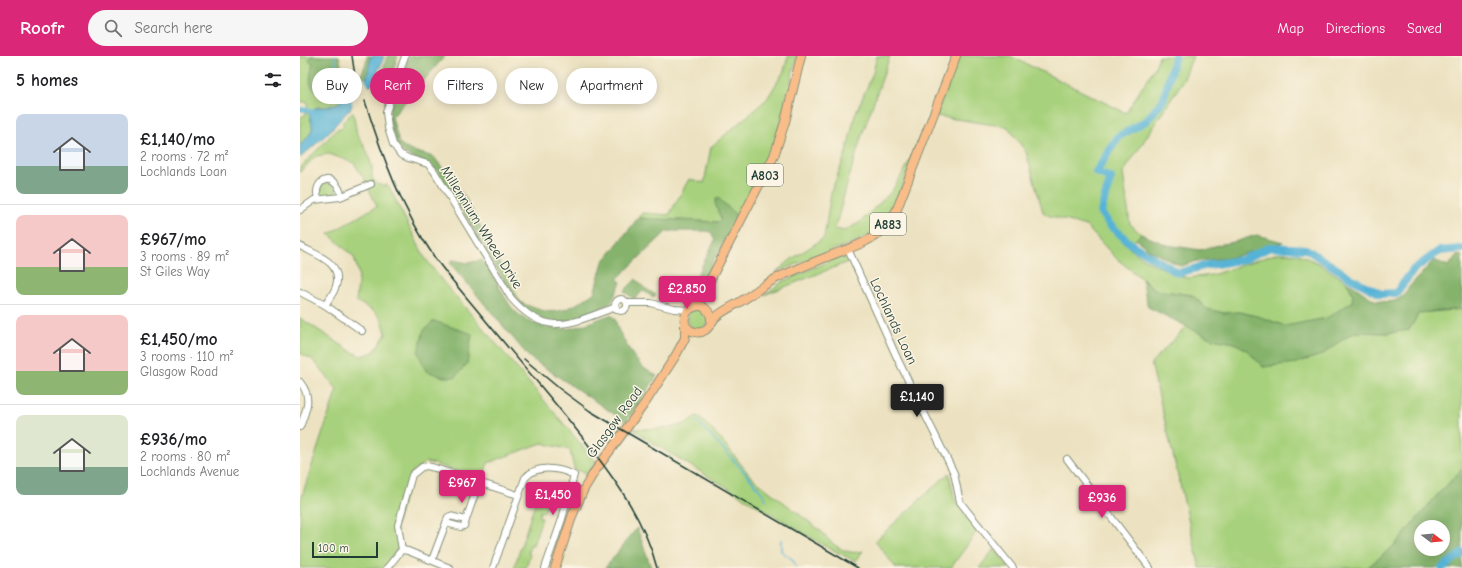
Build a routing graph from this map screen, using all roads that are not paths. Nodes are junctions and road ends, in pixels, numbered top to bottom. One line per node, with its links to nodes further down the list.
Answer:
1 (405, 56): 15 (street, Millennium Wheel Drive)
2 (801, 56): 10 (main road, A803)
3 (956, 56): 9 (main road, A883)
4 (371, 184): 5 (street)
5 (342, 196): 6 (street); 6 (street)
6 (318, 199): 7 (street)
7 (300, 210)
8 (300, 246): 12 (street)
9 (848, 249): 14 (main road, A883); 35 (street, Lochlands Loan)
10 (707, 285): 13 (main road, A803); 16 (main road, A803)
11 (300, 292): 12 (street)
12 (325, 305): 19 (street)
13 (690, 308): 15 (street); 16 (main road); 17 (main road)
14 (730, 308): 16 (main road); 18 (main road)
15 (674, 309): 17 (street)
16 (707, 310): 18 (main road)
17 (685, 324): 20 (main road); 21 (main road)
18 (711, 324): 20 (main road)
19 (362, 331)
20 (697, 333): 21 (main road)
21 (683, 344): 30 (main road, Glasgow Road)
22 (300, 382): 23 (street)
23 (300, 427)
24 (1067, 459): 36 (street)
25 (479, 482): 26 (street); 27 (street); 28 (street)
26 (518, 495): 29 (street); 33 (street)
27 (402, 550): 28 (street); 31 (street)
28 (432, 560): 32 (street)
29 (548, 561): 30 (street, Glasgow Road); 34 (street)
30 (556, 566)
31 (387, 568)
32 (450, 568)
33 (493, 568)
34 (545, 568)
35 (1013, 568)
36 (1150, 568)

